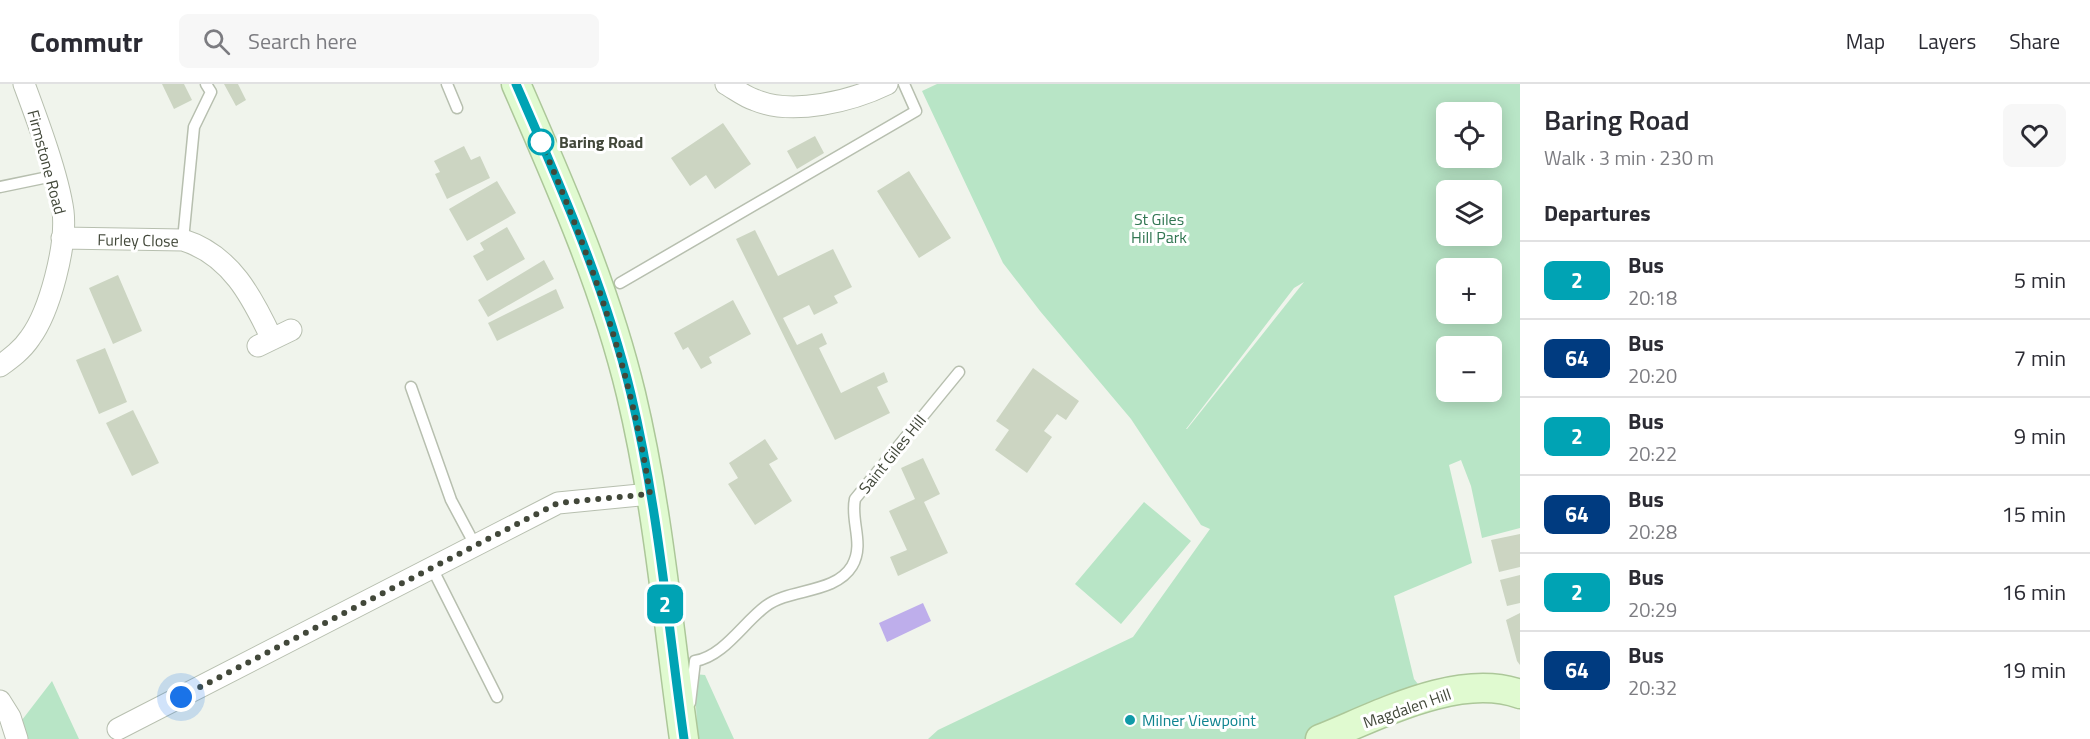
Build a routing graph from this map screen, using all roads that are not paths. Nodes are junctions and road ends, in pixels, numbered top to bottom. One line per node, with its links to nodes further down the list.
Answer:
1 (24, 84): 9 (street, Firmstone Road)
2 (207, 84): 12 (lane)
3 (447, 84): 8 (lane)
4 (516, 84): 18 (main road)
5 (726, 84): 6 (street)
6 (887, 84)
7 (904, 84): 13 (lane)
8 (457, 108)
9 (53, 176): 10 (lane); 11 (street, Firmstone Road)
10 (0, 187)
11 (62, 238): 12 (street, Furley Close); 15 (street, Firmstone Road)
12 (183, 240): 14 (street, Furley Close)
13 (620, 283)
14 (274, 338)
15 (0, 366)
16 (959, 372): 26 (lane, Saint Giles Hill)
17 (411, 387): 19 (lane)
18 (650, 494): 19 (street); 26 (main road)
19 (475, 545): 20 (street)
20 (431, 566): 22 (lane); 24 (street)
21 (1508, 691): 27 (main road, Magdalen Hill)
22 (497, 697)
23 (0, 700): 25 (street)
24 (118, 729)
25 (17, 739)
26 (685, 739)
27 (1320, 739)

